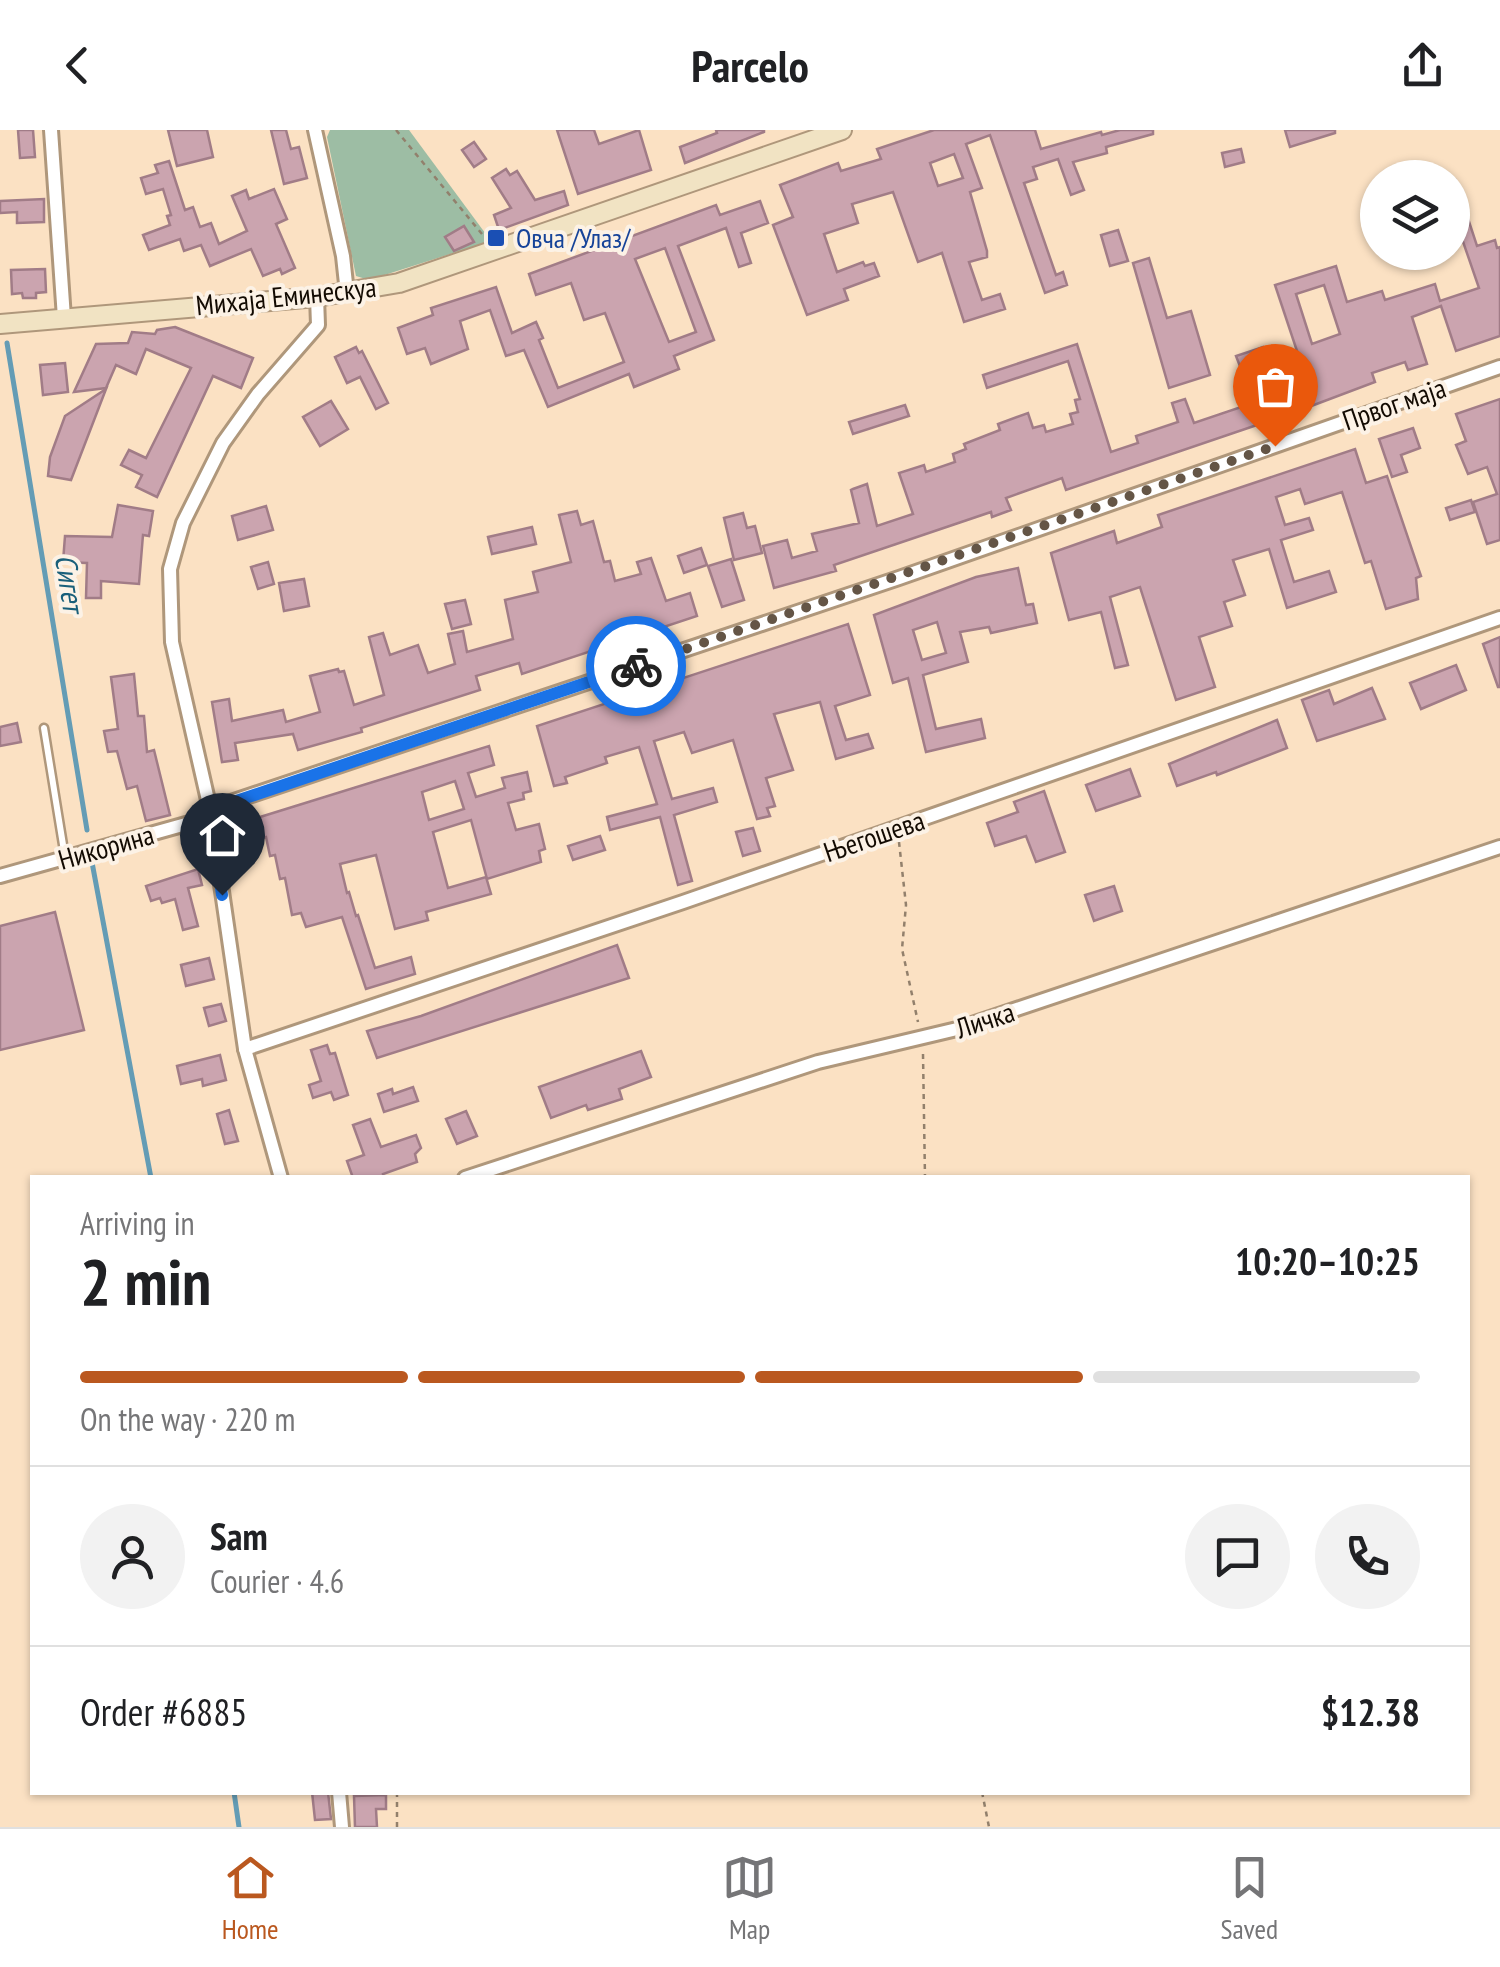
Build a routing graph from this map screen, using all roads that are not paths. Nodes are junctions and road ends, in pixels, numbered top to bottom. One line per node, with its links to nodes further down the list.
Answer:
1 (51, 130): 6 (street)
2 (315, 130): 4 (street)
3 (842, 130): 4 (street, Михаја Еминескуа)
4 (346, 293): 5 (street, Михаја Еминескуа)
5 (318, 297): 6 (street, Михаја Еминескуа); 11 (street)
6 (64, 318): 7 (street, Михаја Еминескуа)
7 (0, 324)
8 (1500, 367): 11 (street, Првог маја)
9 (1500, 618): 15 (street, Његошева)
10 (44, 728): 13 (lane)
11 (210, 814): 13 (street, Никорина); 15 (street)
12 (1500, 847): 17 (street, Личка)
13 (66, 858): 14 (street, Никорина)
14 (0, 876)
15 (246, 1049): 16 (street)
16 (280, 1175)
17 (474, 1175)
18 (339, 1795): 19 (street)
19 (342, 1827)

